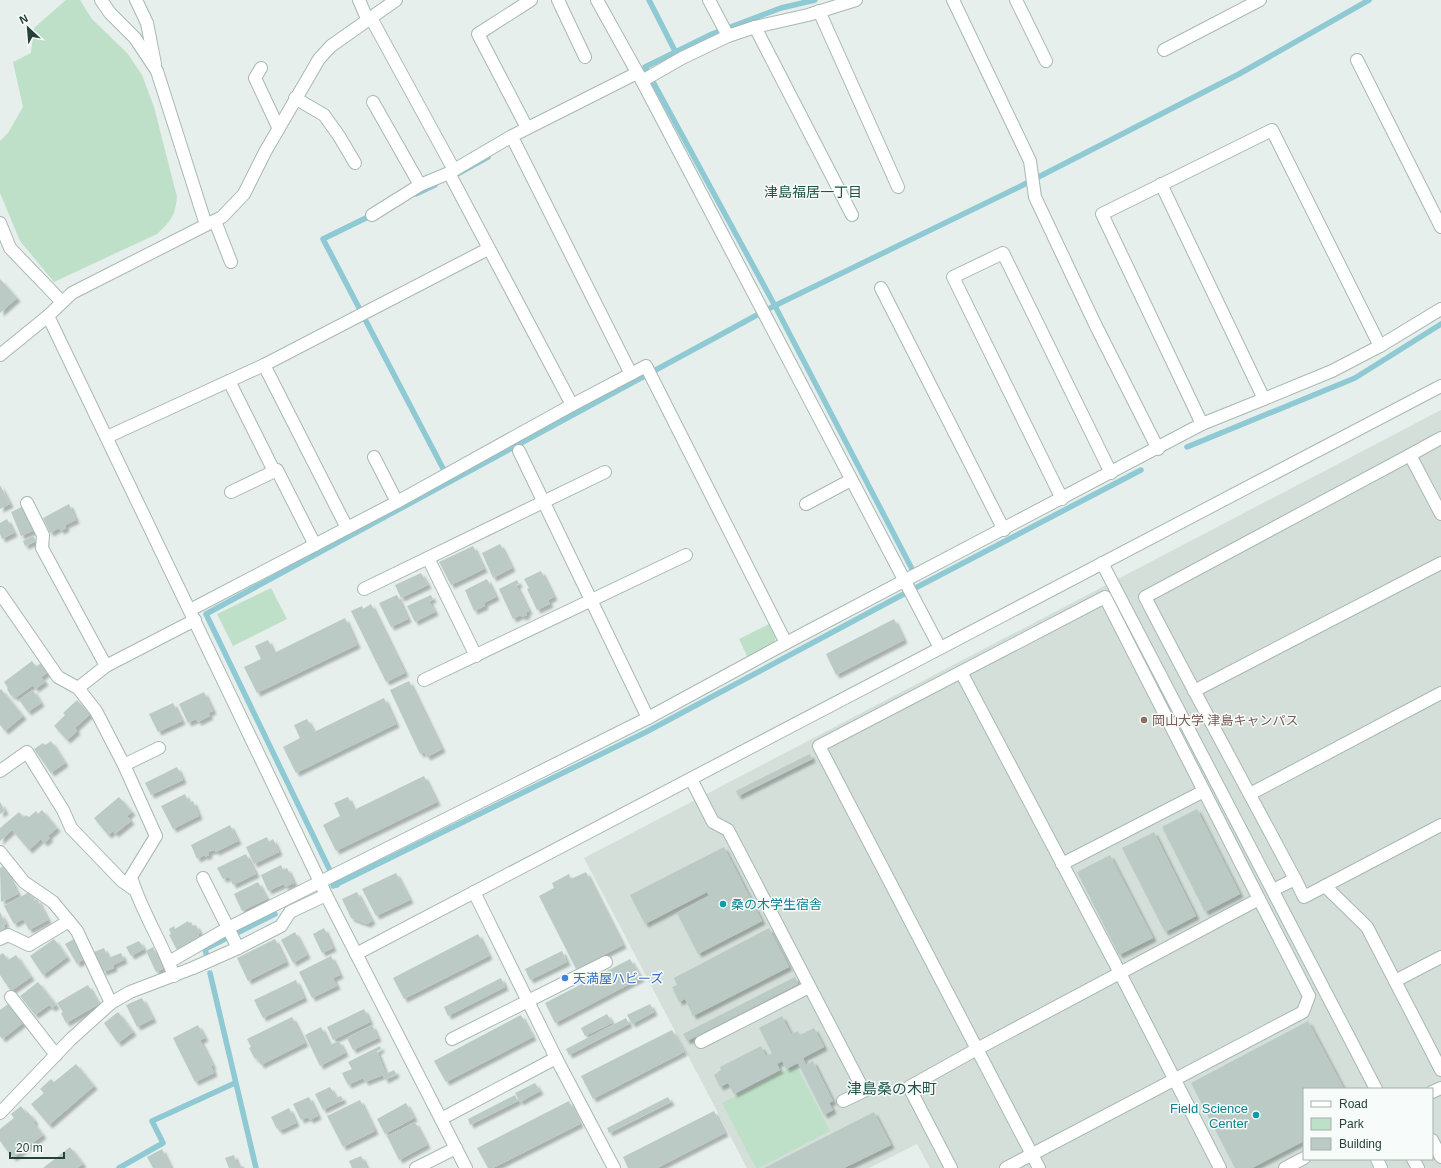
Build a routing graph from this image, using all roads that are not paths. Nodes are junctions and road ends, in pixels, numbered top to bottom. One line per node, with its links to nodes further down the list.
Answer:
1 (101, 0): 22 (street)
2 (136, 0): 22 (street)
3 (359, 0): 14 (street)
4 (396, 0): 14 (street)
5 (531, 0): 27 (street)
6 (558, 0): 18 (street)
7 (597, 0): 23 (street)
8 (709, 0): 16 (street)
9 (855, 0): 13 (street)
10 (953, 0): 56 (street)
11 (1016, 0): 20 (street)
12 (1260, 0): 17 (street)
13 (819, 11): 15 (street); 33 (street)
14 (370, 20): 24 (street); 30 (street)
15 (755, 27): 16 (street); 35 (street)
16 (725, 31): 23 (street)
17 (1164, 50)
18 (585, 57)
19 (1357, 60): 38 (street)
20 (1046, 61)
21 (261, 68): 26 (street)
22 (157, 71): 37 (street)
23 (645, 77): 27 (street); 63 (street)
24 (295, 98): 26 (street); 29 (street)
25 (373, 102): 32 (street)
26 (278, 127): 37 (street)
27 (527, 128): 30 (street)
28 (515, 144): 48 (street)
29 (355, 163)
30 (451, 175): 32 (street); 39 (street)
31 (1161, 184): 45 (street); 51 (street); 53 (street)
32 (420, 185): 34 (street)
33 (898, 187)
34 (372, 215)
35 (852, 215)
36 (0, 223): 42 (street)
37 (210, 223): 40 (street); 42 (street)
38 (1441, 227)
39 (488, 248): 47 (street); 52 (street)
40 (231, 262)
41 (881, 288): 72 (street)
42 (62, 302): 44 (street)
43 (1441, 309): 45 (street)
44 (48, 316): 46 (street); 54 (street)
45 (1380, 346): 51 (street)
46 (3, 349)
47 (264, 365): 49 (street); 71 (street)
48 (631, 374): 52 (street); 83 (street)
49 (229, 381): 54 (street); 60 (street)
50 (1441, 386): 76 (street)
51 (1264, 399): 53 (street)
52 (572, 405): 66 (street)
53 (1202, 424): 56 (street)
54 (107, 437): 82 (street)
55 (1441, 438): 58 (street)
56 (1158, 449): 62 (street)
57 (519, 451): 67 (street)
58 (1410, 455): 70 (street); 90 (street)
59 (374, 457): 66 (street)
60 (274, 471): 64 (street); 73 (street)
61 (605, 472): 67 (street)
62 (1111, 473): 65 (street); 65 (street)
63 (852, 480): 69 (street); 78 (street)
64 (230, 492)
65 (1062, 499): 72 (street)
66 (397, 502): 71 (street)
67 (543, 502): 75 (street); 81 (street)
68 (27, 503): 86 (street)
69 (806, 504)
70 (1441, 514)
71 (348, 528): 73 (street)
72 (1004, 530): 78 (street)
73 (315, 545): 82 (street)
74 (686, 556): 81 (street)
75 (428, 558): 79 (street); 85 (street)
76 (1102, 563): 84 (street); 107 (street)
77 (1441, 563): 90 (street)
78 (906, 584): 83 (street); 84 (street)
79 (364, 589)
80 (0, 593): 89 (street)
81 (592, 602): 85 (street); 92 (street)
82 (193, 615): 86 (street); 102 (street)
83 (786, 644): 92 (street)
84 (940, 648): 96 (street)
85 (476, 656): 88 (street)
86 (106, 666): 89 (street)
87 (961, 672): 97 (street); 101 (street); 128 (street)
88 (424, 680)
89 (78, 688): 94 (street)
90 (1194, 691): 98 (street)
91 (1441, 693): 98 (street)
92 (648, 718): 102 (street)
93 (158, 748): 94 (street)
94 (124, 765): 106 (street)
95 (0, 771): 106 (street)
96 (691, 779): 108 (street); 122 (street)
97 (1204, 791): 101 (street); 110 (street)
98 (1250, 794): 104 (street)
99 (1441, 825): 105 (street)
100 (0, 852): 111 (street)
101 (1062, 864): 119 (street)
102 (329, 877): 109 (street); 112 (street)
103 (203, 878): 112 (street)
104 (1294, 879): 105 (street); 107 (street)
105 (1325, 886): 121 (street)
106 (135, 890): 117 (street)
107 (1273, 890): 133 (street)
108 (474, 892): 115 (street); 124 (street)
109 (326, 895): 114 (street); 115 (street)
110 (1260, 899): 119 (street); 132 (street)
111 (69, 921): 113 (street); 125 (street)
112 (228, 928): 114 (street); 117 (street)
113 (0, 939)
114 (238, 948): 120 (street)
115 (356, 954): 136 (street)
116 (1441, 957): 121 (street)
117 (169, 962): 120 (street)
118 (606, 962): 124 (street)
119 (1120, 973): 128 (street); 132 (street)
120 (174, 976): 125 (street)
121 (1395, 981): 131 (street)
122 (809, 987): 127 (street); 134 (street)
123 (12, 997): 129 (street)
124 (528, 1001): 126 (street); 130 (street)
125 (111, 1003): 129 (street)
126 (452, 1039)
127 (701, 1042)
128 (977, 1049): 139 (street); 145 (street)
129 (56, 1055): 135 (street)
130 (556, 1058): 136 (street); 144 (street)
131 (1441, 1070)
132 (1175, 1080): 139 (street); 148 (street)
133 (1375, 1088)
134 (843, 1101)
135 (0, 1113)
136 (441, 1119): 138 (street)
137 (1433, 1142): 140 (street)
138 (456, 1148): 142 (street); 143 (street)
139 (1032, 1154): 146 (street); 147 (street)
140 (1441, 1158)
141 (1303, 1159): 149 (street)
142 (416, 1168)
143 (466, 1168)
144 (614, 1168)
145 (951, 1168)
146 (1006, 1168)
147 (1039, 1168)
148 (1220, 1168)
149 (1285, 1168)

